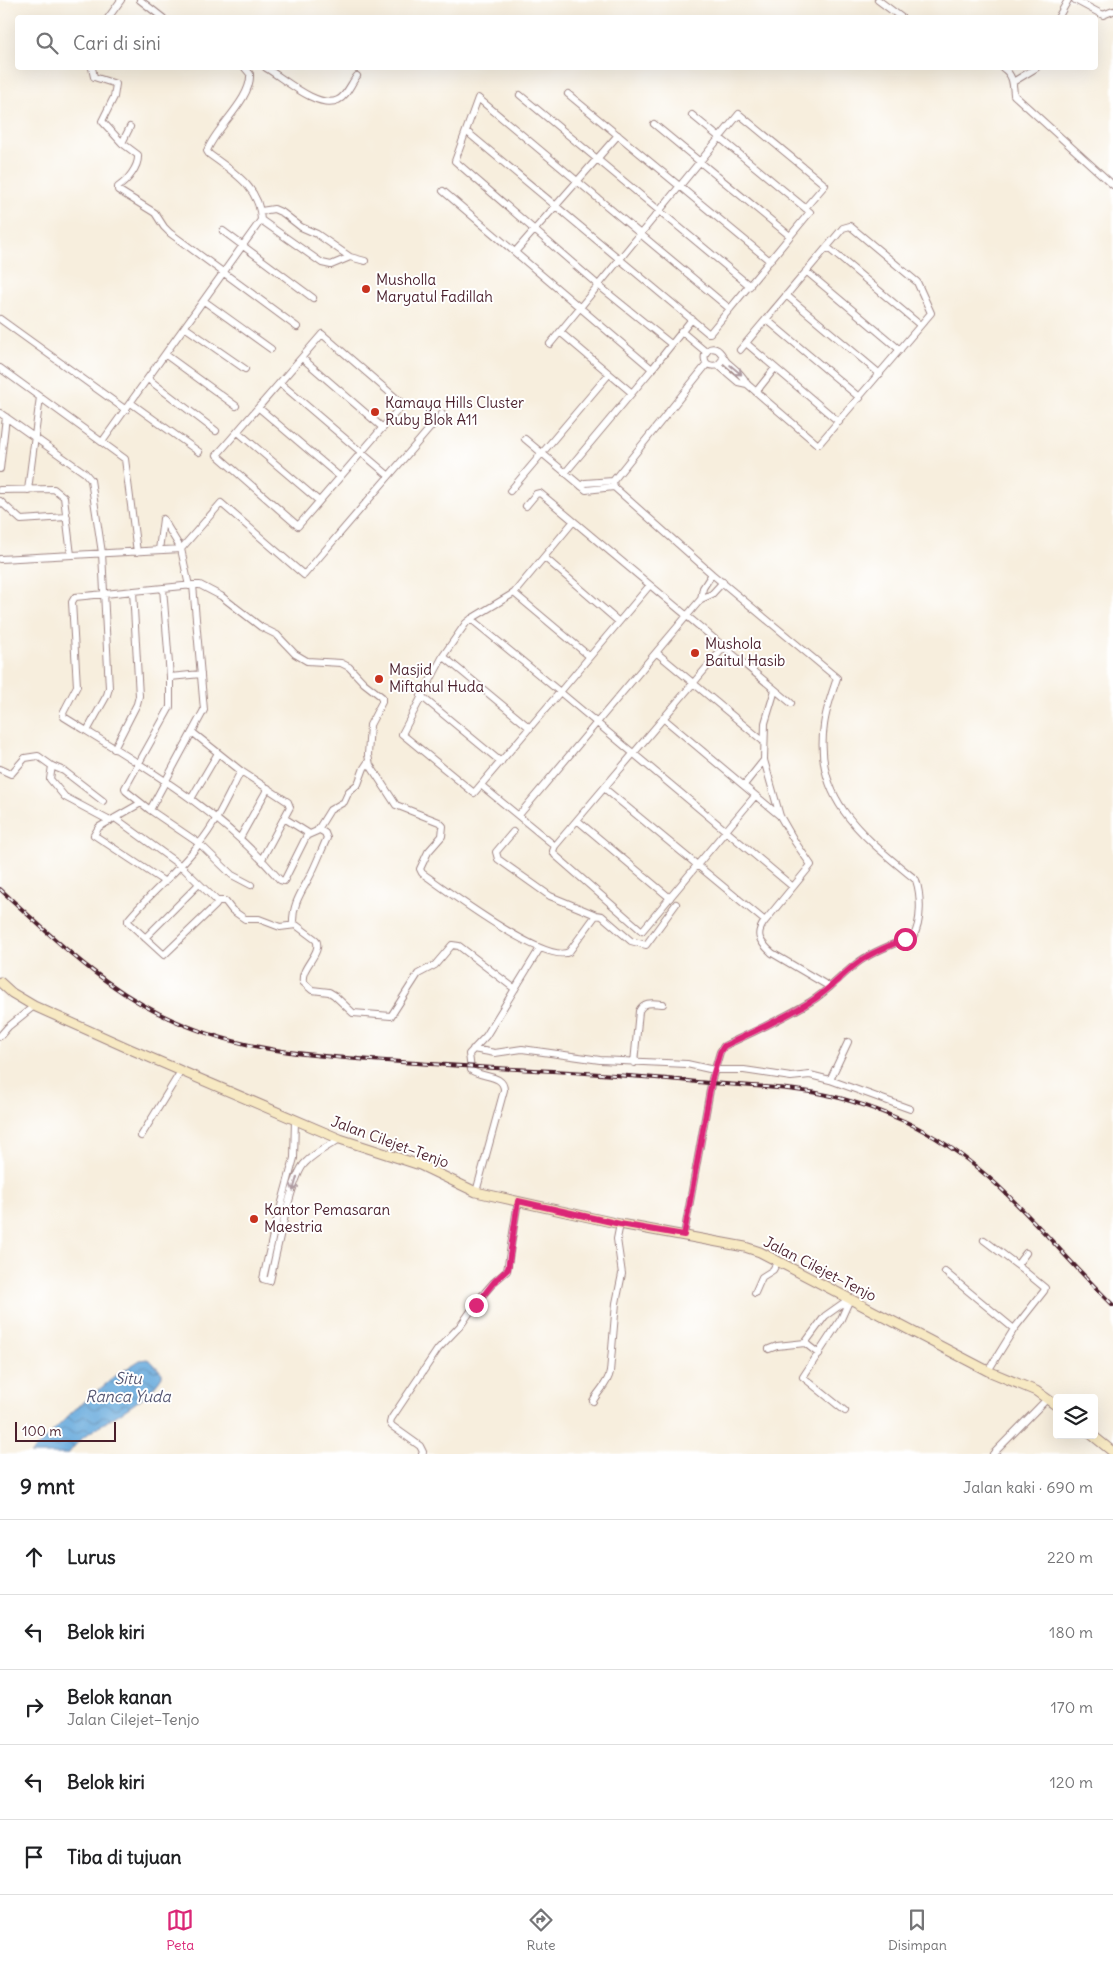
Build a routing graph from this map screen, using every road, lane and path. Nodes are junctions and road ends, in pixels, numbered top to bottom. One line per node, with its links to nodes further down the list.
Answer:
1 (121, 0): 7 (street)
2 (140, 0): 8 (street)
3 (878, 0): 9 (street)
4 (1068, 0): 10 (street)
5 (1075, 0): 6 (street)
6 (1113, 12)
7 (110, 15)
8 (159, 15)
9 (898, 15)
10 (1060, 15)
11 (92, 70): 26 (street)
12 (249, 70): 36 (street)
13 (269, 70): 16 (street)
14 (1006, 70): 17 (street)
15 (1033, 70): 17 (street)
16 (357, 76)
17 (1013, 82): 30 (street)
18 (568, 94): 24 (street)
19 (520, 95): 27 (street)
20 (692, 115): 25 (street)
21 (654, 124): 28 (street)
22 (130, 127): 26 (street)
23 (466, 131): 29 (street); 33 (street); 38 (street)
24 (618, 135): 27 (street); 31 (street)
25 (719, 138): 28 (street); 34 (street); 34 (street)
26 (122, 143): 50 (street)
27 (597, 158): 29 (street); 35 (street)
28 (700, 162): 31 (street); 41 (street)
29 (577, 181): 33 (street); 40 (street)
30 (1113, 185)
31 (680, 186): 35 (street); 47 (street)
32 (443, 191): 44 (street)
33 (556, 206): 38 (street); 46 (street)
34 (805, 208): 41 (street)
35 (660, 210): 40 (street); 52 (street)
36 (261, 211): 37 (street); 45 (street)
37 (262, 220): 42 (street); 45 (street)
38 (535, 229): 44 (street); 51 (street)
39 (223, 231): 42 (street)
40 (640, 234): 46 (street); 57 (street)
41 (790, 236): 47 (street)
42 (242, 247): 50 (street); 54 (street)
43 (827, 247): 49 (street); 61 (street); 61 (street)
44 (515, 252): 56 (street)
45 (350, 257): 48 (street)
46 (620, 259): 51 (street); 59 (street)
47 (770, 261): 52 (street)
48 (365, 262)
49 (806, 271): 53 (street); 71 (street)
50 (224, 273): 55 (street); 62 (street)
51 (598, 285): 56 (street); 68 (street)
52 (750, 286): 57 (street)
53 (786, 295): 60 (street); 83 (street)
54 (312, 298)
55 (204, 301): 63 (street); 69 (street)
56 (580, 306): 65 (street); 80 (street)
57 (730, 309): 59 (street)
58 (0, 319): 94 (street)
59 (692, 319): 64 (street)
60 (766, 319): 66 (street); 90 (street)
61 (920, 325): 71 (street)
62 (297, 327)
63 (186, 328): 73 (street); 81 (street)
64 (682, 331): 68 (street); 72 (street)
65 (560, 332): 67 (street); 82 (street)
66 (746, 343): 70 (street); 79 (street)
67 (550, 344)
68 (671, 344): 80 (street)
69 (271, 349)
70 (740, 350)
71 (900, 350): 83 (street)
72 (706, 352): 75 (street); 76 (street)
73 (166, 355): 84 (street); 92 (street)
74 (302, 358): 85 (street); 98 (street); 98 (street)
75 (723, 359): 77 (street); 86 (street, one-way to 86)
76 (706, 364): 77 (street); 111 (street)
77 (718, 366): 86 (street)
78 (0, 368): 89 (street)
79 (775, 368): 87 (street); 97 (street)
80 (652, 369): 88 (street)
81 (244, 370)
82 (609, 374): 88 (street); 106 (street)
83 (880, 374): 90 (street)
84 (148, 379): 91 (street); 99 (street)
85 (280, 383): 93 (street); 105 (street)
86 (747, 384): 87 (street)
87 (756, 392): 97 (street)
88 (632, 393): 108 (street)
89 (40, 397): 101 (street); 103 (street)
90 (860, 398): 97 (street)
91 (131, 403): 94 (street); 104 (street)
92 (236, 406)
93 (259, 408): 100 (street); 110 (street)
94 (126, 410): 103 (street)
95 (442, 414): 109 (street)
96 (3, 415): 101 (street); 107 (street)
97 (839, 422)
98 (383, 428): 105 (street)
99 (216, 431)
100 (238, 432): 116 (street); 116 (street)
101 (34, 437): 113 (street); 123 (street)
102 (525, 439): 106 (street)
103 (102, 442): 122 (street)
104 (200, 452)
105 (362, 453): 109 (street); 110 (street)
106 (542, 453): 108 (street); 114 (street)
107 (0, 469)
108 (565, 473): 111 (street)
109 (389, 476): 120 (street)
110 (340, 477): 116 (street)
111 (613, 484): 127 (street)
112 (0, 490): 113 (street)
113 (28, 490): 118 (street)
114 (510, 491)
115 (0, 501): 118 (street)
116 (319, 501)
117 (526, 506): 119 (street)
118 (67, 517): 124 (street)
119 (573, 522): 125 (street); 130 (street)
120 (181, 549): 121 (street); 121 (street); 129 (street)
121 (159, 550): 122 (street)
122 (137, 552): 123 (street)
123 (102, 553): 124 (street); 134 (street)
124 (71, 555): 126 (street)
125 (544, 557): 133 (street); 138 (street)
126 (0, 559)
127 (712, 574): 128 (street); 135 (street)
128 (723, 582): 135 (street); 205 (street)
129 (191, 585): 131 (street); 143 (street); 160 (street)
130 (650, 585): 136 (street); 138 (street)
131 (164, 588): 132 (street); 144 (street)
132 (133, 591): 134 (street); 156 (street)
133 (514, 593): 137 (street); 142 (street)
134 (104, 594): 153 (street); 153 (street)
135 (701, 599): 136 (street)
136 (686, 616): 139 (street); 140 (street)
137 (472, 619): 141 (street); 147 (street)
138 (619, 622): 142 (street)
139 (724, 647): 145 (street); 146 (street)
140 (657, 653): 145 (street); 151 (street)
141 (443, 656): 148 (street); 152 (street)
142 (589, 656): 147 (street)
143 (201, 674): 144 (street); 154 (street)
144 (170, 677): 162 (street)
145 (693, 683): 150 (street); 155 (street)
146 (775, 690): 149 (street); 155 (street)
147 (560, 692): 151 (street); 152 (street)
148 (421, 696): 161 (street); 168 (street)
149 (791, 703)
150 (663, 718): 158 (street); 167 (street)
151 (597, 723): 158 (street); 176 (street)
152 (530, 728): 161 (street)
153 (87, 732): 156 (street)
154 (192, 732): 157 (street); 166 (street)
155 (763, 741): 159 (street)
156 (114, 749): 162 (street)
157 (218, 753): 165 (street); 172 (street)
158 (633, 753): 170 (street); 183 (street)
159 (764, 760): 167 (street); 177 (street)
160 (368, 762): 182 (street); 203 (street)
161 (502, 762): 168 (street)
162 (139, 764): 166 (street); 174 (street)
163 (52, 766): 164 (street); 173 (street); 180 (street)
164 (0, 769)
165 (241, 770): 169 (street); 178 (street)
166 (167, 781): 172 (street); 175 (street)
167 (744, 785): 171 (street)
168 (482, 786): 176 (street)
169 (268, 788): 179 (street); 186 (street)
170 (604, 788): 181 (street); 191 (street)
171 (756, 796): 177 (street); 183 (street)
172 (192, 799): 178 (street)
173 (103, 801)
174 (141, 803): 175 (street); 180 (street)
175 (150, 810): 187 (street)
176 (519, 815): 188 (street)
177 (780, 816): 195 (street)
178 (217, 818): 186 (street); 187 (street)
179 (284, 818): 185 (street); 189 (street)
180 (112, 820): 190 (street); 192 (street)
181 (578, 820): 188 (street); 196 (street)
182 (318, 829): 185 (street); 201 (street)
183 (726, 830): 191 (street); 195 (street)
184 (514, 832): 199 (street)
185 (308, 835): 189 (street)
186 (240, 838): 189 (street)
187 (200, 844): 190 (street); 194 (street)
188 (555, 846): 196 (street)
189 (262, 859)
190 (181, 866): 192 (street); 193 (street)
191 (697, 866): 196 (street); 200 (street)
192 (165, 882): 202 (street)
193 (200, 884): 197 (street); 202 (street)
194 (251, 885)
195 (793, 887): 200 (street)
196 (670, 898)
197 (217, 901): 201 (street); 202 (street)
198 (676, 904): 199 (street)
199 (596, 915): 203 (street)
200 (765, 922): 205 (street)
201 (292, 925): 206 (street)
202 (145, 938)
203 (540, 948): 206 (street)
204 (0, 982): 208 (main road, Jalan Cilejet–Tenjo)
205 (830, 987): 213 (street)
206 (515, 989): 211 (street)
207 (663, 1004): 212 (street)
208 (34, 1006): 209 (street); 214 (main road, Jalan Cilejet–Tenjo)
209 (0, 1036)
210 (848, 1042): 215 (street)
211 (473, 1049): 212 (street); 222 (street)
212 (634, 1063): 213 (street)
213 (714, 1070): 215 (street); 225 (street)
214 (181, 1071): 217 (main road, Jalan Cilejet–Tenjo); 218 (street)
215 (830, 1080): 216 (street)
216 (910, 1109)
217 (295, 1120): 219 (main road, Jalan Cilejet–Tenjo); 220 (street)
218 (141, 1136)
219 (340, 1139): 221 (street); 222 (main road, Jalan Cilejet–Tenjo)
220 (294, 1158): 221 (street); 228 (street)
221 (305, 1163): 228 (street, one-way to 228)
222 (476, 1192): 223 (main road, Jalan Cilejet–Tenjo)
223 (518, 1201): 224 (main road, Jalan Cilejet–Tenjo); 246 (street)
224 (620, 1224): 225 (main road, Jalan Cilejet–Tenjo); 241 (street)
225 (684, 1235): 229 (main road, Jalan Cilejet–Tenjo)
226 (984, 1240): 230 (street)
227 (1026, 1253): 230 (street)
228 (272, 1255): 232 (street)
229 (778, 1261): 233 (street); 234 (main road, Jalan Cilejet–Tenjo)
230 (1017, 1265): 235 (street)
231 (945, 1272): 235 (street)
232 (266, 1280)
233 (755, 1293)
234 (850, 1298): 236 (street); 238 (street); 239 (main road, Jalan Cilejet–Tenjo)
235 (1014, 1329): 239 (street)
236 (805, 1343): 237 (street); 238 (street)
237 (769, 1349)
238 (819, 1354): 243 (street)
239 (988, 1371): 240 (main road, Jalan Cilejet–Tenjo)
240 (1047, 1399): 242 (main road, Jalan Cilejet–Tenjo); 247 (street)
241 (593, 1401)
242 (1053, 1403)
243 (845, 1411)
244 (1097, 1439): 245 (main road)
245 (1113, 1452)
246 (422, 1454)
247 (993, 1454)

